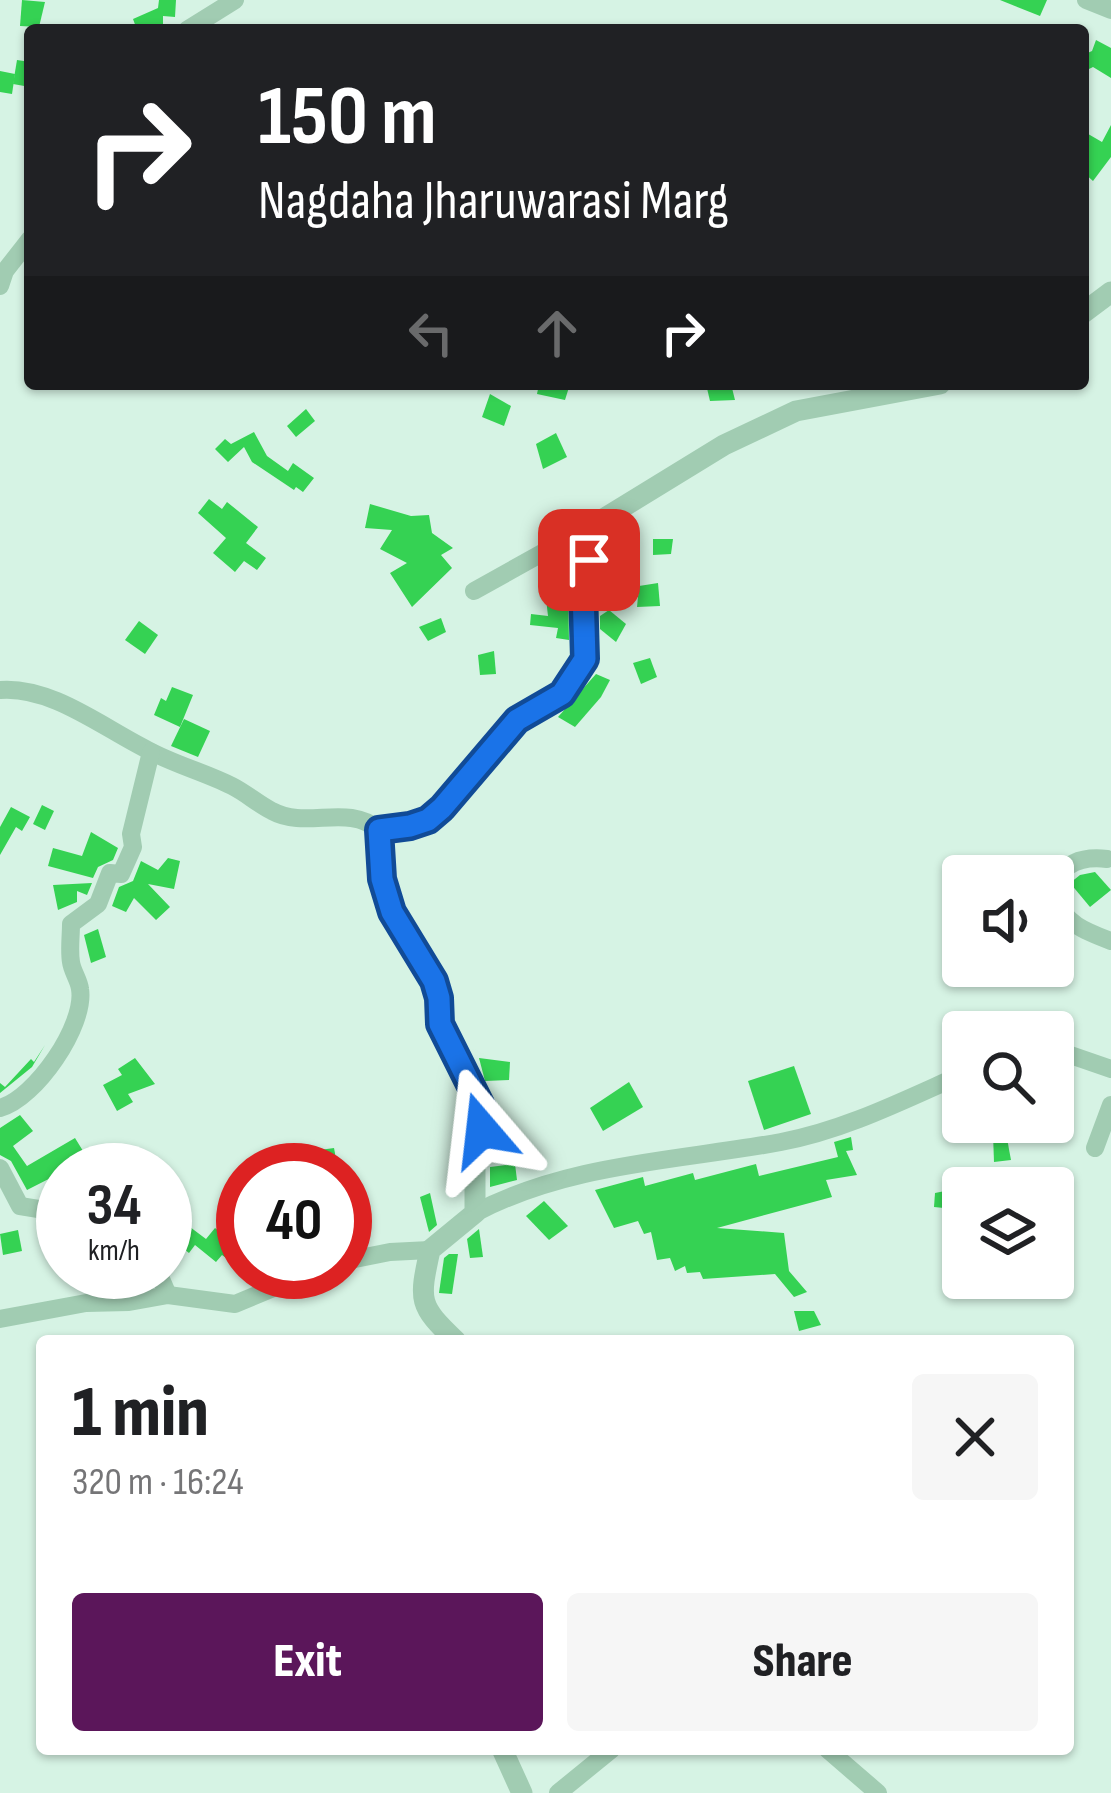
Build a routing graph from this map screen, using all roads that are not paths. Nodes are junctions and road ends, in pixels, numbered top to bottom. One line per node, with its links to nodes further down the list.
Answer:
1 (235, 0): 4 (street)
2 (1086, 0): 3 (street)
3 (1111, 10)
4 (197, 24)
5 (24, 247): 6 (street)
6 (2, 276)
7 (908, 390): 8 (street)
8 (605, 518): 9 (street); 12 (street)
9 (474, 591)
10 (0, 690): 11 (street)
11 (151, 752): 12 (street); 21 (street)
12 (379, 830): 25 (street)
13 (1106, 859): 14 (street)
14 (1074, 863)
15 (1074, 925): 16 (street)
16 (1111, 941)
17 (1074, 1056): 18 (street)
18 (1110, 1067)
19 (942, 1083): 25 (street)
20 (1111, 1105): 22 (street)
21 (0, 1108)
22 (1095, 1148)
23 (0, 1168): 24 (street)
24 (36, 1209)
25 (476, 1213): 26 (street)
26 (430, 1250): 27 (street); 32 (street)
27 (372, 1256)
28 (192, 1298): 30 (street)
29 (146, 1299): 31 (street)
30 (248, 1299)
31 (0, 1319)
32 (451, 1335)
33 (505, 1755): 36 (street)
34 (605, 1755): 37 (street)
35 (834, 1755): 38 (street)
36 (522, 1793)
37 (558, 1793)
38 (878, 1793)

